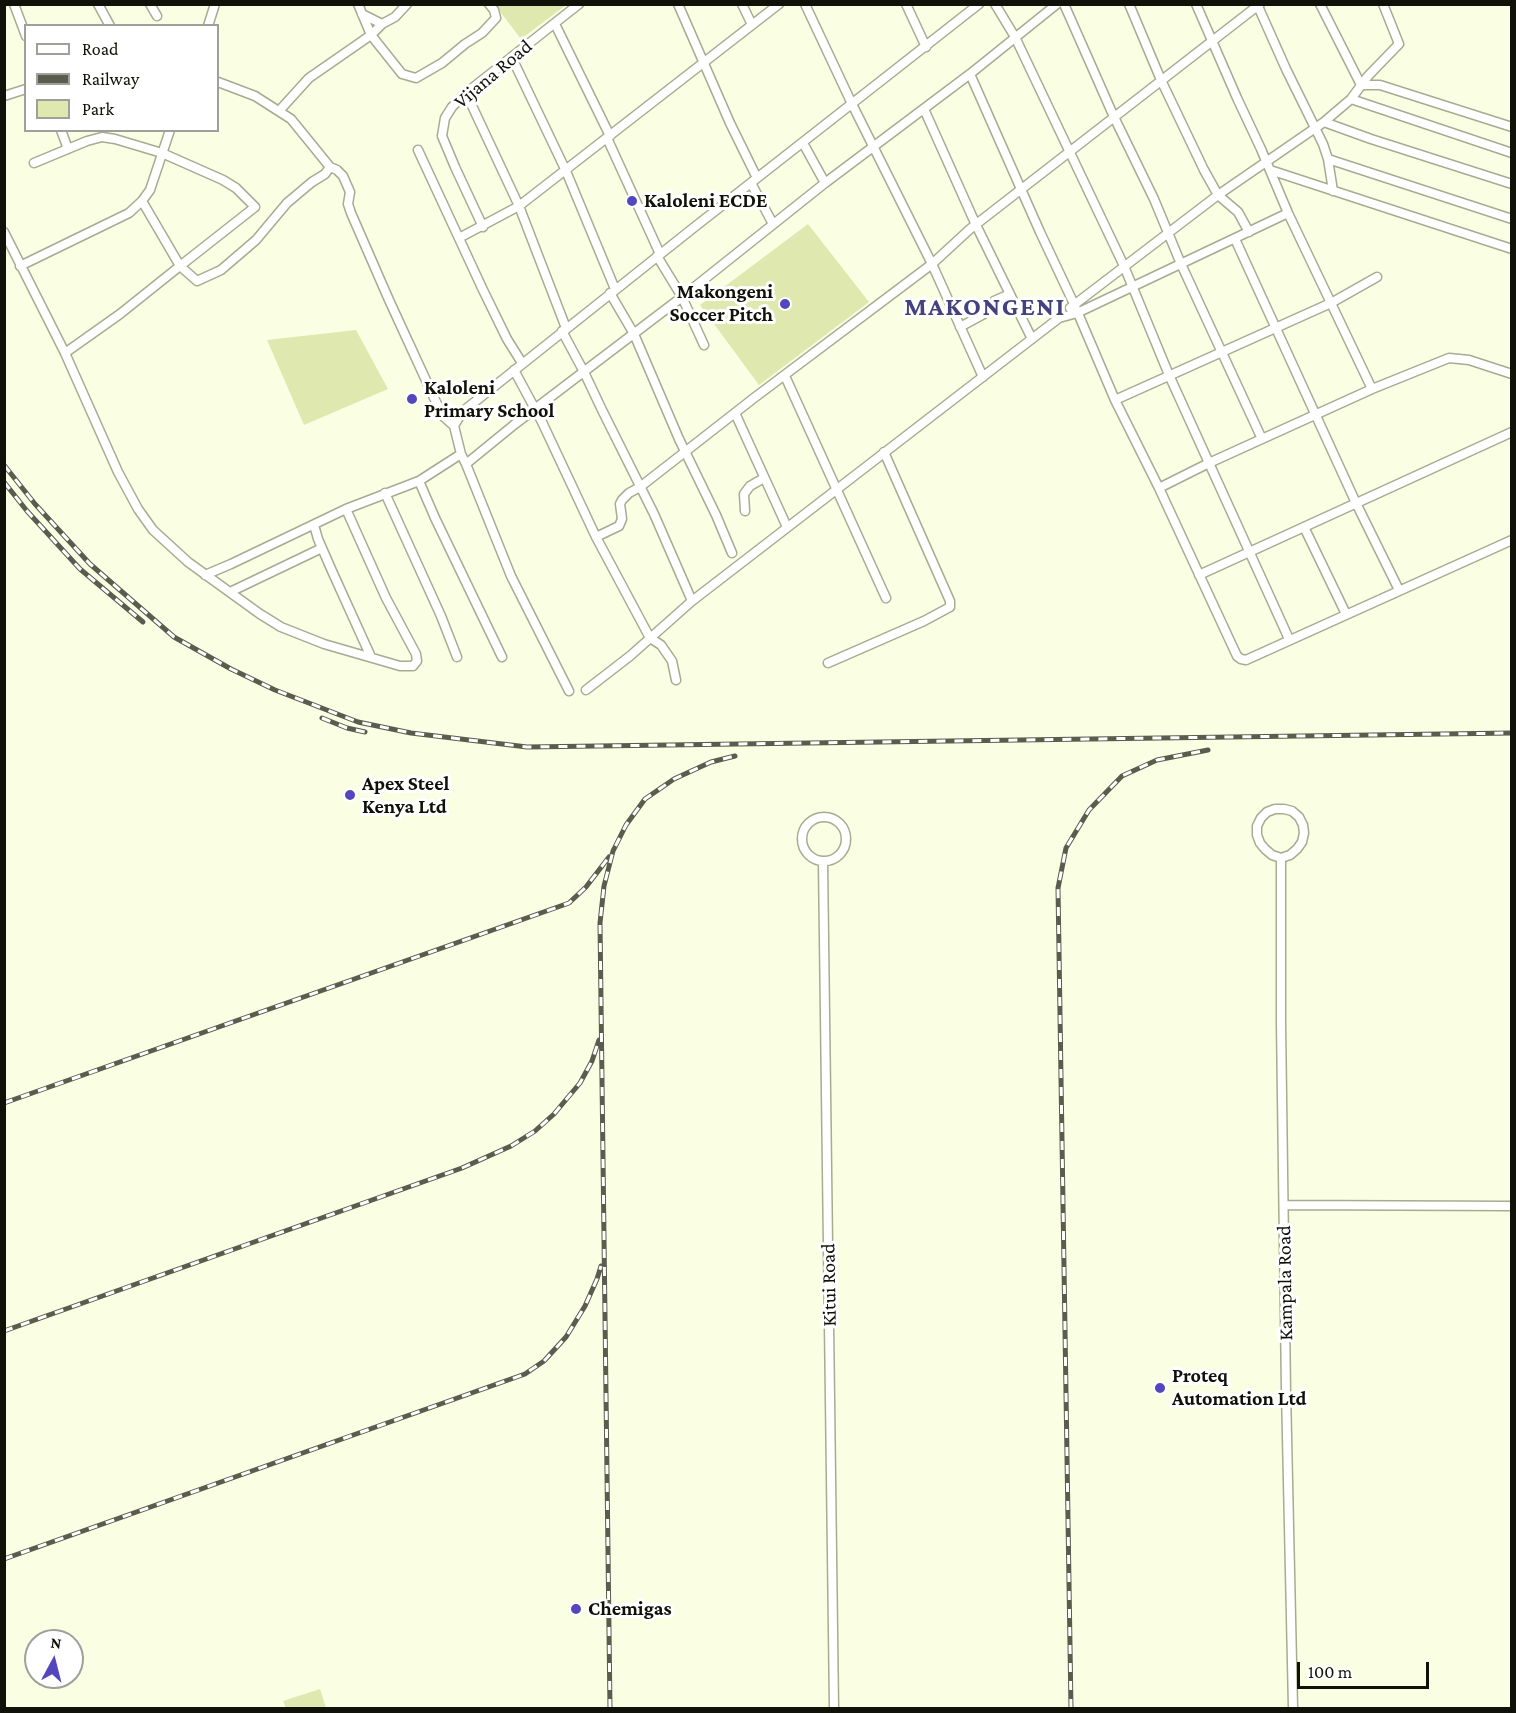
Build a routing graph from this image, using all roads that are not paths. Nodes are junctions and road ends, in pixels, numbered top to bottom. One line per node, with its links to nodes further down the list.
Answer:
1 (14, 4): 30 (street)
2 (98, 4): 25 (street)
3 (150, 4): 24 (street)
4 (215, 4): 26 (street)
5 (358, 4): 23 (street)
6 (407, 4): 27 (street)
7 (489, 4): 31 (street)
8 (579, 4): 28 (street, Vijana Road)
9 (678, 4): 36 (street)
10 (742, 4): 29 (street)
11 (779, 4): 29 (street)
12 (805, 4): 45 (street)
13 (906, 4): 34 (street)
14 (979, 4): 34 (street)
15 (995, 4): 32 (street)
16 (1058, 4): 32 (street)
17 (1064, 4): 48 (street)
18 (1129, 4): 38 (street)
19 (1196, 4): 33 (street)
20 (1320, 4): 40 (street)
21 (1383, 4): 40 (street)
22 (1258, 5): 33 (street); 51 (street)
23 (362, 14): 27 (street); 31 (street)
24 (157, 16)
25 (109, 24)
26 (209, 24)
27 (382, 24): 31 (street)
28 (555, 24): 35 (street, Vijana Road); 54 (street)
29 (752, 26): 36 (street)
30 (24, 31)
31 (371, 35): 47 (street)
32 (1015, 38): 37 (street); 59 (street)
33 (1213, 42): 38 (street); 64 (street)
34 (926, 47): 45 (street)
35 (512, 58): 42 (street, Vijana Road); 66 (street)
36 (704, 63): 54 (street); 67 (street)
37 (970, 74): 46 (street); 70 (street)
38 (1161, 80): 48 (street); 72 (street)
39 (219, 81): 47 (street)
40 (1362, 85): 44 (street); 50 (street)
41 (24, 90): 43 (street)
42 (466, 93): 74 (street); 79 (street, Vijana Road)
43 (4, 96)
44 (1351, 99): 49 (street); 61 (street)
45 (852, 104): 55 (street); 56 (street)
46 (924, 109): 56 (street); 78 (street)
47 (279, 111): 65 (street)
48 (1114, 117): 59 (street); 82 (street)
49 (1324, 122): 51 (street); 69 (street)
50 (1512, 127)
51 (1315, 128): 62 (street); 64 (street)
52 (63, 132): 57 (street)
53 (169, 132): 60 (street)
54 (609, 137): 66 (street); 86 (street)
55 (802, 143): 67 (street); 68 (street)
56 (874, 147): 68 (street); 87 (street)
57 (68, 149): 60 (street); 63 (street)
58 (418, 150): 83 (street)
59 (1071, 152): 70 (street); 91 (street)
60 (162, 153): 73 (street); 90 (street)
61 (1512, 153)
62 (1328, 159): 71 (street); 76 (street)
63 (34, 163)
64 (1268, 166): 71 (street); 72 (street); 75 (street)
65 (330, 167): 90 (street); 119 (street)
66 (566, 171): 74 (street); 94 (street)
67 (754, 180): 77 (street); 86 (street)
68 (825, 183): 77 (street)
69 (1512, 184)
70 (1022, 190): 78 (street); 98 (street)
71 (1333, 191): 85 (street)
72 (1218, 195): 81 (street); 82 (street)
73 (142, 201): 89 (street); 90 (street)
74 (519, 206): 79 (street); 101 (street)
75 (1288, 213): 81 (street); 97 (street)
76 (1512, 219)
77 (773, 224): 96 (street)
78 (976, 225): 87 (street); 95 (street)
79 (483, 227): 83 (street)
80 (4, 232): 89 (street)
81 (1249, 232): 84 (street)
82 (1169, 233): 88 (street); 91 (street)
83 (459, 238): 107 (street)
84 (1235, 239): 88 (street); 100 (street)
85 (1512, 249)
86 (659, 255): 94 (street); 96 (street)
87 (932, 264): 99 (street); 111 (street)
88 (1181, 264): 93 (street); 105 (street)
89 (20, 266): 106 (street)
90 (180, 266): 106 (street)
91 (1125, 266): 93 (street); 98 (street)
92 (1377, 277): 97 (street)
93 (1133, 287): 98 (street); 112 (street)
94 (613, 291): 101 (street); 102 (street)
95 (1010, 294): 99 (street); 103 (street)
96 (682, 297): 102 (street); 104 (street)
97 (1330, 303): 100 (street); 114 (street)
98 (1076, 309): 103 (street); 115 (street)
99 (960, 327): 113 (street)
100 (1276, 327): 105 (street); 118 (street)
101 (564, 330): 107 (street); 109 (street)
102 (634, 334): 109 (street); 122 (street)
103 (1032, 339): 113 (street)
104 (704, 345)
105 (1222, 351): 112 (street); 121 (street)
106 (65, 353): 144 (street)
107 (522, 363): 108 (street)
108 (514, 370): 116 (street); 119 (street)
109 (584, 372): 116 (street); 129 (street)
110 (1512, 374): 114 (street)
111 (785, 375): 117 (street); 131 (street)
112 (1169, 375): 115 (street); 125 (street)
113 (983, 377): 123 (street)
114 (1372, 389): 118 (street)
115 (1115, 400): 130 (street)
116 (536, 409): 126 (street); 139 (street)
117 (735, 413): 122 (street); 127 (street)
118 (1316, 415): 121 (street); 133 (street)
119 (454, 426): 124 (street)
120 (1512, 432): 133 (street)
121 (1262, 439): 125 (street)
122 (686, 451): 129 (street); 143 (street)
123 (884, 452): 131 (street); 156 (street)
124 (461, 454): 126 (street); 128 (street)
125 (1209, 463): 130 (street); 142 (street)
126 (466, 464): 159 (street)
127 (764, 478): 135 (street); 137 (street)
128 (419, 481): 132 (street); 155 (street)
129 (640, 488): 139 (street); 149 (street)
130 (1159, 488): 145 (street)
131 (837, 489): 137 (street); 148 (street)
132 (385, 493): 134 (street); 154 (street)
133 (1356, 503): 138 (street); 146 (street)
134 (346, 509): 136 (street); 153 (street)
135 (745, 511)
136 (314, 525): 141 (street); 144 (street)
137 (787, 527): 149 (street)
138 (1304, 527): 142 (street); 150 (street)
139 (596, 537): 151 (street)
140 (1512, 540): 146 (street)
141 (322, 548): 147 (street); 153 (street)
142 (1248, 552): 145 (street); 152 (street)
143 (732, 553)
144 (205, 574): 147 (street)
145 (1199, 575): 152 (street)
146 (1399, 590): 150 (street)
147 (230, 592): 153 (street)
148 (886, 598)
149 (692, 601): 151 (street)
150 (1346, 614): 152 (street)
151 (650, 638): 157 (street); 158 (street)
152 (1289, 639)
153 (371, 657)
154 (457, 657)
155 (502, 657)
156 (828, 663)
157 (676, 680)
158 (586, 690)
159 (569, 691)
160 (1281, 858): 160 (street); 162 (street, Kampala Road)
161 (824, 861): 161 (street); 164 (street, Kitui Road)
162 (1284, 1205): 163 (street); 165 (street, Kampala Road)
163 (1512, 1206)
164 (834, 1708)
165 (1293, 1708)

